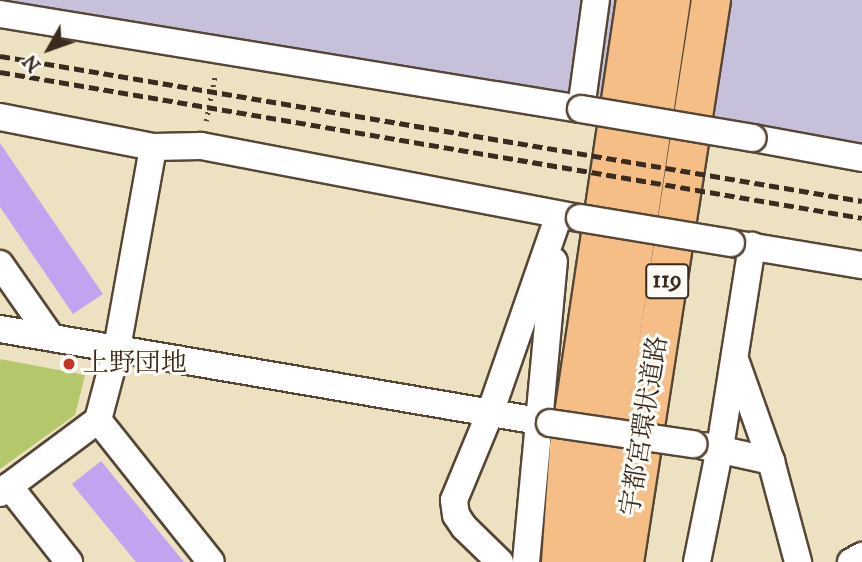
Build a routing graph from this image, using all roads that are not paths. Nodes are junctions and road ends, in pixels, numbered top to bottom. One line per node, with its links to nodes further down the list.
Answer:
1 (596, 0): 7 (street)
2 (636, 0): 30 (highway)
3 (671, 0): 31 (highway, 宇都宮環状道路 / 119)
4 (710, 0): 32 (highway, 宇都宮環状道路 / 119)
5 (734, 0): 33 (highway)
6 (0, 14): 7 (street)
7 (582, 109): 10 (street, bridge)
8 (0, 117): 9 (street)
9 (153, 146): 11 (street); 17 (street)
10 (862, 158)
11 (570, 216): 12 (street, bridge); 19 (street); 21 (street)
12 (741, 244): 14 (street); 18 (street)
13 (0, 264): 16 (street)
14 (862, 264)
15 (0, 328): 16 (street)
16 (51, 337): 17 (street)
17 (117, 348): 19 (street); 20 (street)
18 (734, 357): 22 (street); 23 (street)
19 (490, 413): 21 (street); 28 (street)
20 (98, 420): 24 (street); 27 (street)
21 (544, 422): 22 (street, bridge); 29 (street)
22 (720, 448): 23 (street); 34 (street)
23 (771, 461): 35 (street)
24 (4, 490): 26 (street)
25 (862, 556): 36 (street)
26 (69, 562)
27 (211, 562)
28 (500, 562)
29 (526, 562)
30 (561, 562)
31 (587, 562)
32 (624, 562)
33 (649, 562)
34 (697, 562)
35 (798, 562)
36 (851, 562)

